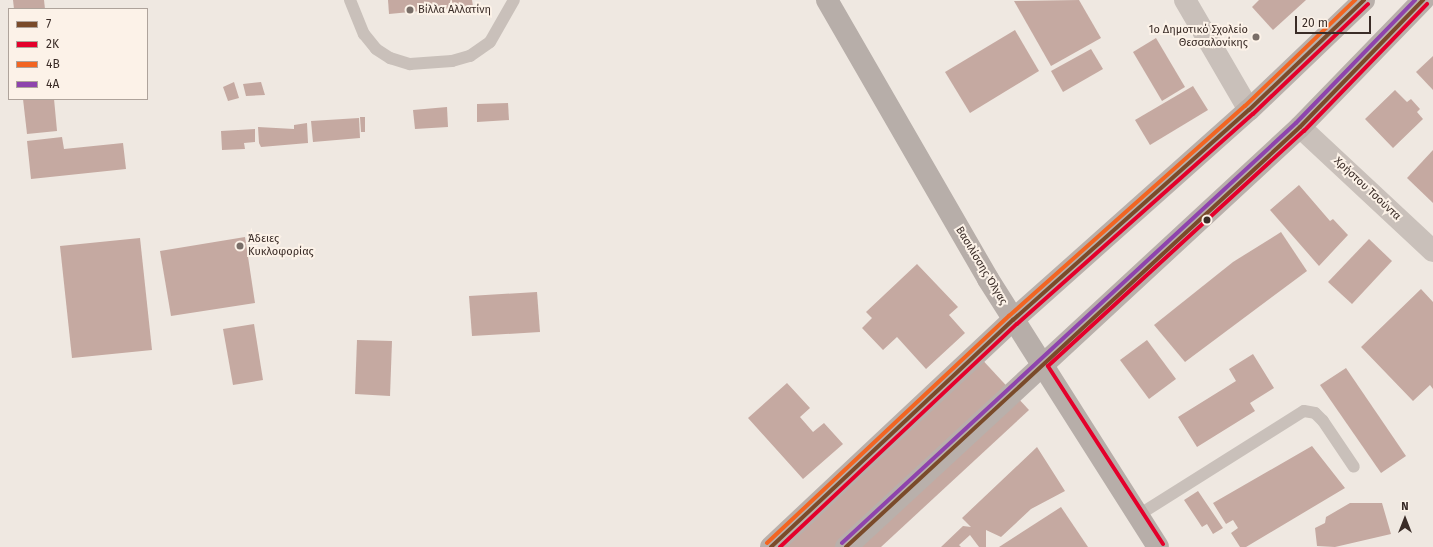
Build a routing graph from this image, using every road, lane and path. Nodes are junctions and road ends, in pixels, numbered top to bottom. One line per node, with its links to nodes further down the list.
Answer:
1 (350, 0): 2 (lane)
2 (514, 0)
3 (827, 0): 10 (main road, Βασιλίσσης Όλγας)
4 (1185, 0): 7 (street)
5 (1364, 0): 7 (main road)
6 (1423, 0): 8 (main road)
7 (1248, 110): 10 (main road)
8 (1300, 127): 9 (street, Χρήστου Τσούντα); 11 (main road)
9 (1433, 251)
10 (1013, 320): 11 (main road, Βασιλίσσης Όλγας); 14 (main road)
11 (1040, 365): 13 (main road, Βασιλίσσης Όλγας); 15 (main road)
12 (1354, 467): 13 (lane)
13 (1137, 516): 16 (main road, Βασιλίσσης Όλγας)
14 (771, 547)
15 (846, 547)
16 (1158, 547)

